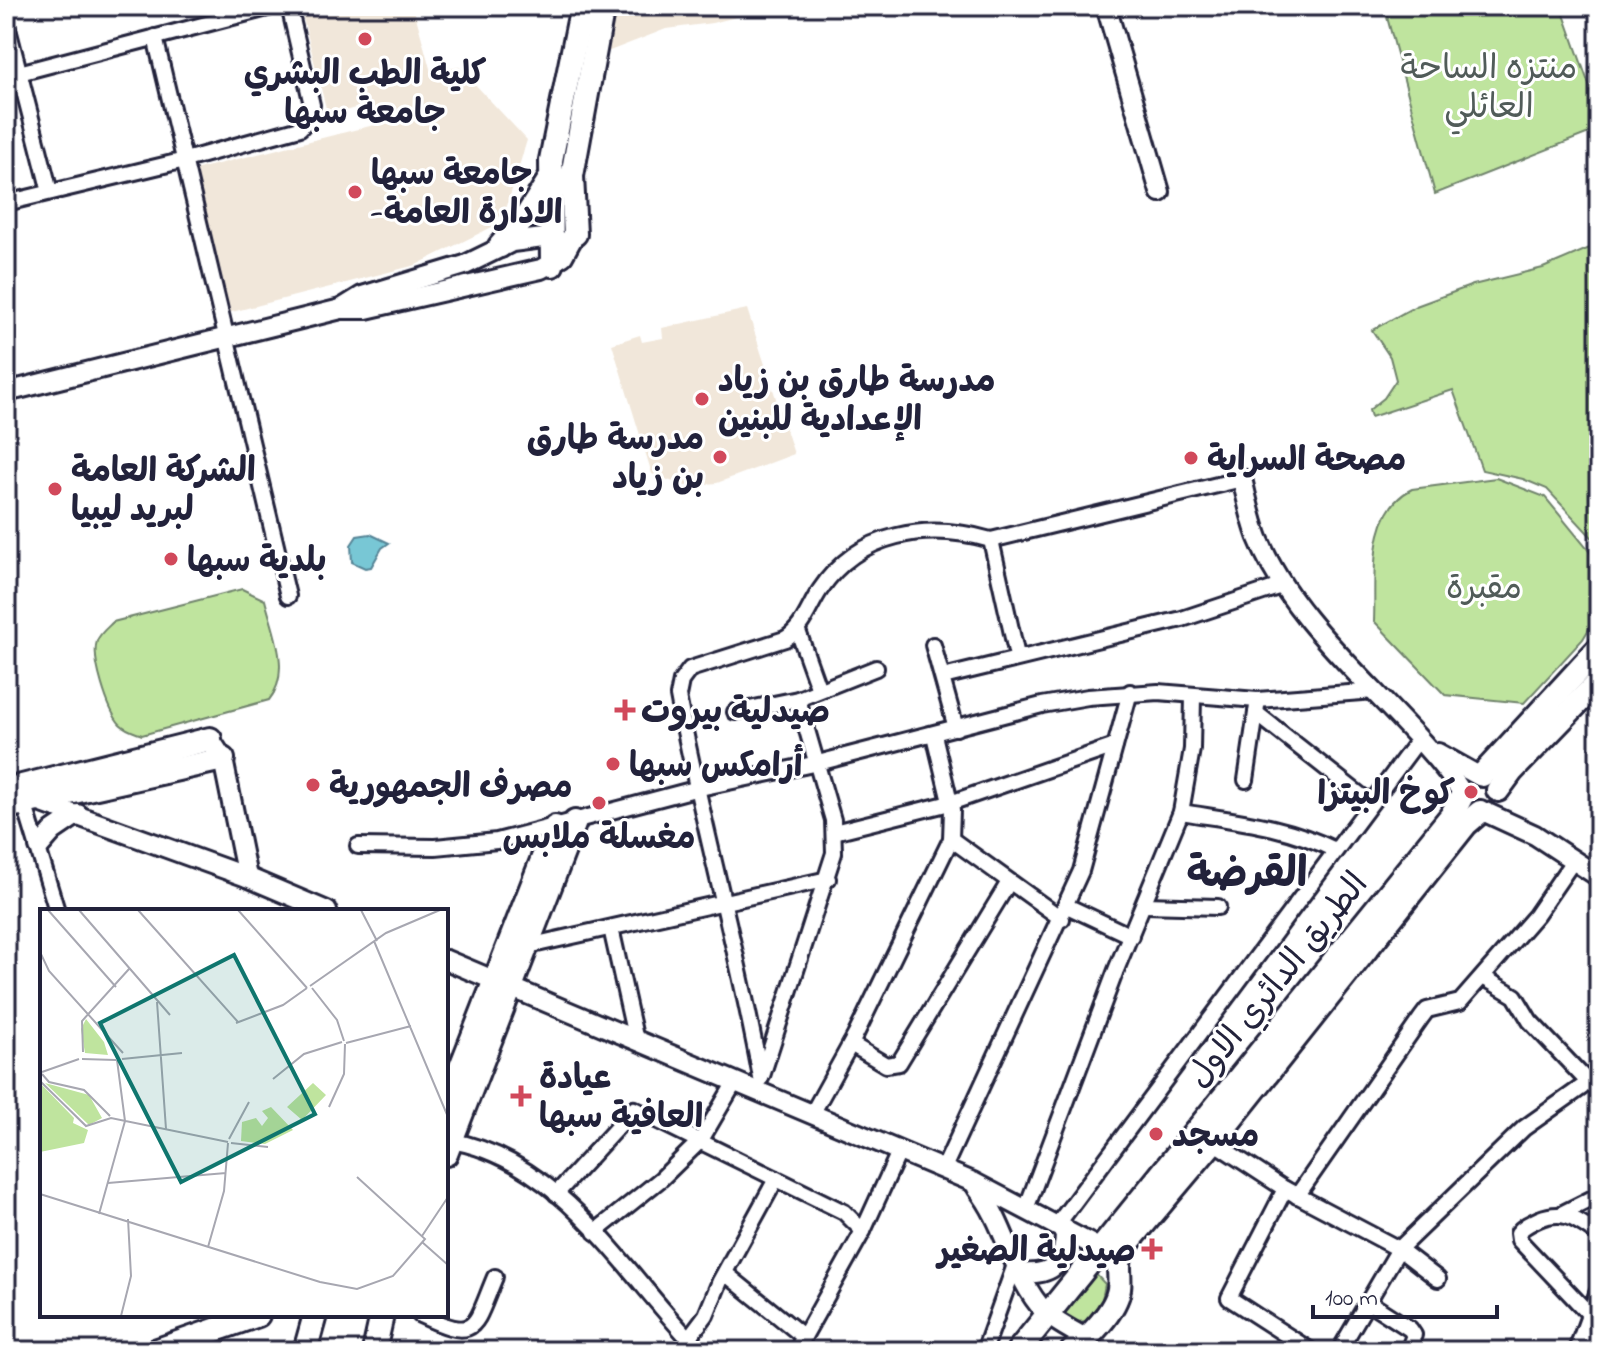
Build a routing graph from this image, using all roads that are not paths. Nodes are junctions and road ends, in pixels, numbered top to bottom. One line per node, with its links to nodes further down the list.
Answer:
1 (275, 6): 7 (street)
2 (289, 6): 9 (street)
3 (582, 6): 10 (main road)
4 (603, 6): 14 (main road)
5 (1106, 6): 12 (street)
6 (6, 21): 8 (street)
7 (155, 37): 8 (street); 9 (street)
8 (19, 73): 11 (street)
9 (185, 160): 11 (street); 18 (street)
10 (550, 179): 14 (main road); 15 (main road)
11 (50, 192): 13 (street)
12 (1160, 192)
13 (6, 203)
14 (565, 239): 15 (street); 16 (main road)
15 (500, 246): 17 (street)
16 (552, 265): 17 (street)
17 (341, 309): 18 (street)
18 (227, 338): 19 (street); 23 (street)
19 (6, 392)
20 (1242, 479): 21 (street); 22 (street)
21 (991, 540): 24 (street); 27 (street)
22 (1284, 585): 27 (street); 32 (street)
23 (288, 596)
24 (798, 631): 31 (street); 47 (street)
25 (933, 645): 29 (street)
26 (1599, 648): 46 (main road)
27 (1017, 656): 29 (street)
28 (876, 668): 31 (street)
29 (943, 677): 38 (street)
30 (1599, 681): 46 (main road)
31 (819, 690): 35 (street)
32 (1375, 691): 36 (street); 41 (street)
33 (1130, 692): 34 (street); 38 (street); 42 (street)
34 (1193, 696): 36 (street); 52 (street)
35 (798, 699): 37 (street); 44 (street)
36 (1257, 706): 45 (street); 50 (street)
37 (735, 712)
38 (956, 728): 39 (street)
39 (934, 735): 44 (street); 51 (street)
40 (210, 739): 43 (street); 49 (main road)
41 (1422, 742): 46 (street); 48 (street); 50 (street)
42 (1115, 746): 51 (street); 72 (street)
43 (223, 759): 49 (main road); 63 (street)
44 (818, 763): 47 (street); 56 (street)
45 (1246, 780)
46 (1489, 783): 48 (main road); 53 (main road); 57 (street)
47 (695, 789): 55 (street); 67 (street)
48 (1462, 794): 53 (main road); 103 (main road, الطريق الدائري الاول)
49 (20, 796): 54 (street); 60 (street)
50 (1369, 802): 61 (street)
51 (950, 803): 56 (street); 58 (street)
52 (1181, 812): 61 (street); 68 (street)
53 (1482, 812): 57 (street); 87 (main road, الطريق الدائري الاول)
54 (78, 814): 60 (street); 63 (street)
55 (565, 825): 59 (street); 75 (main road); 78 (main road)
56 (834, 832): 65 (street)
57 (1535, 835): 62 (street)
58 (951, 839): 66 (street); 80 (street)
59 (358, 846)
60 (39, 847): 70 (street)
61 (1335, 850): 98 (street)
62 (1573, 861): 64 (street); 77 (street)
63 (247, 877): 71 (street)
64 (1599, 877)
65 (828, 879): 67 (street); 83 (street)
66 (1009, 882): 72 (street); 80 (street)
67 (725, 899): 73 (street); 83 (street)
68 (1145, 905): 69 (street); 74 (street)
69 (1218, 907)
70 (56, 909)
71 (322, 909)
72 (1064, 913): 74 (street); 90 (street)
73 (611, 928): 75 (street); 79 (street)
74 (1131, 936): 96 (street)
75 (528, 946): 78 (main road)
76 (448, 961): 78 (street)
77 (1483, 977): 81 (street); 93 (street)
78 (504, 984): 79 (street); 84 (main road); 88 (main road)
79 (636, 1041): 82 (street)
80 (851, 1044): 85 (street)
81 (1594, 1079): 102 (street)
82 (735, 1082): 83 (street); 86 (street)
83 (760, 1085): 85 (street)
84 (448, 1101)
85 (812, 1114): 89 (street)
86 (701, 1140): 91 (street); 94 (street); 100 (street)
87 (1213, 1142): 93 (street); 103 (main road, الطريق الدائري الاول)
88 (448, 1145): 94 (street)
89 (899, 1152): 90 (street); 99 (street)
90 (943, 1170): 92 (street)
91 (776, 1179): 99 (street); 105 (street)
92 (973, 1182): 96 (street); 104 (street)
93 (1291, 1192): 102 (street); 126 (street)
94 (556, 1194): 100 (street)
95 (1599, 1195): 97 (street)
96 (1026, 1209): 98 (street)
97 (1563, 1213): 101 (street); 111 (street)
98 (1061, 1227): 103 (street); 104 (street)
99 (863, 1231): 116 (street)
100 (595, 1232): 117 (street)
101 (1599, 1235)
102 (1399, 1249): 107 (street); 109 (street)
103 (1110, 1254): 110 (main road, الطريق الدائري الاول); 118 (main road)
104 (1018, 1268): 110 (street); 124 (street)
105 (725, 1273): 116 (street); 117 (street)
106 (495, 1277): 115 (street)
107 (1438, 1279)
108 (1599, 1294): 111 (street)
109 (1368, 1302): 127 (street); 128 (street)
110 (1047, 1314): 118 (street); 125 (main road, الطريق الدائري الاول)
111 (1591, 1316): 129 (street)
112 (252, 1317): 119 (main road)
113 (314, 1317): 120 (main road)
114 (383, 1317): 121 (main road)
115 (424, 1317)
116 (804, 1337): 123 (street)
117 (688, 1339): 122 (street)
118 (1079, 1345)
119 (155, 1351)
120 (305, 1351)
121 (374, 1351)
122 (700, 1351)
123 (796, 1351)
124 (984, 1351)
125 (1018, 1351)
126 (1311, 1351)
127 (1339, 1351)
128 (1408, 1351)
129 (1578, 1351)

